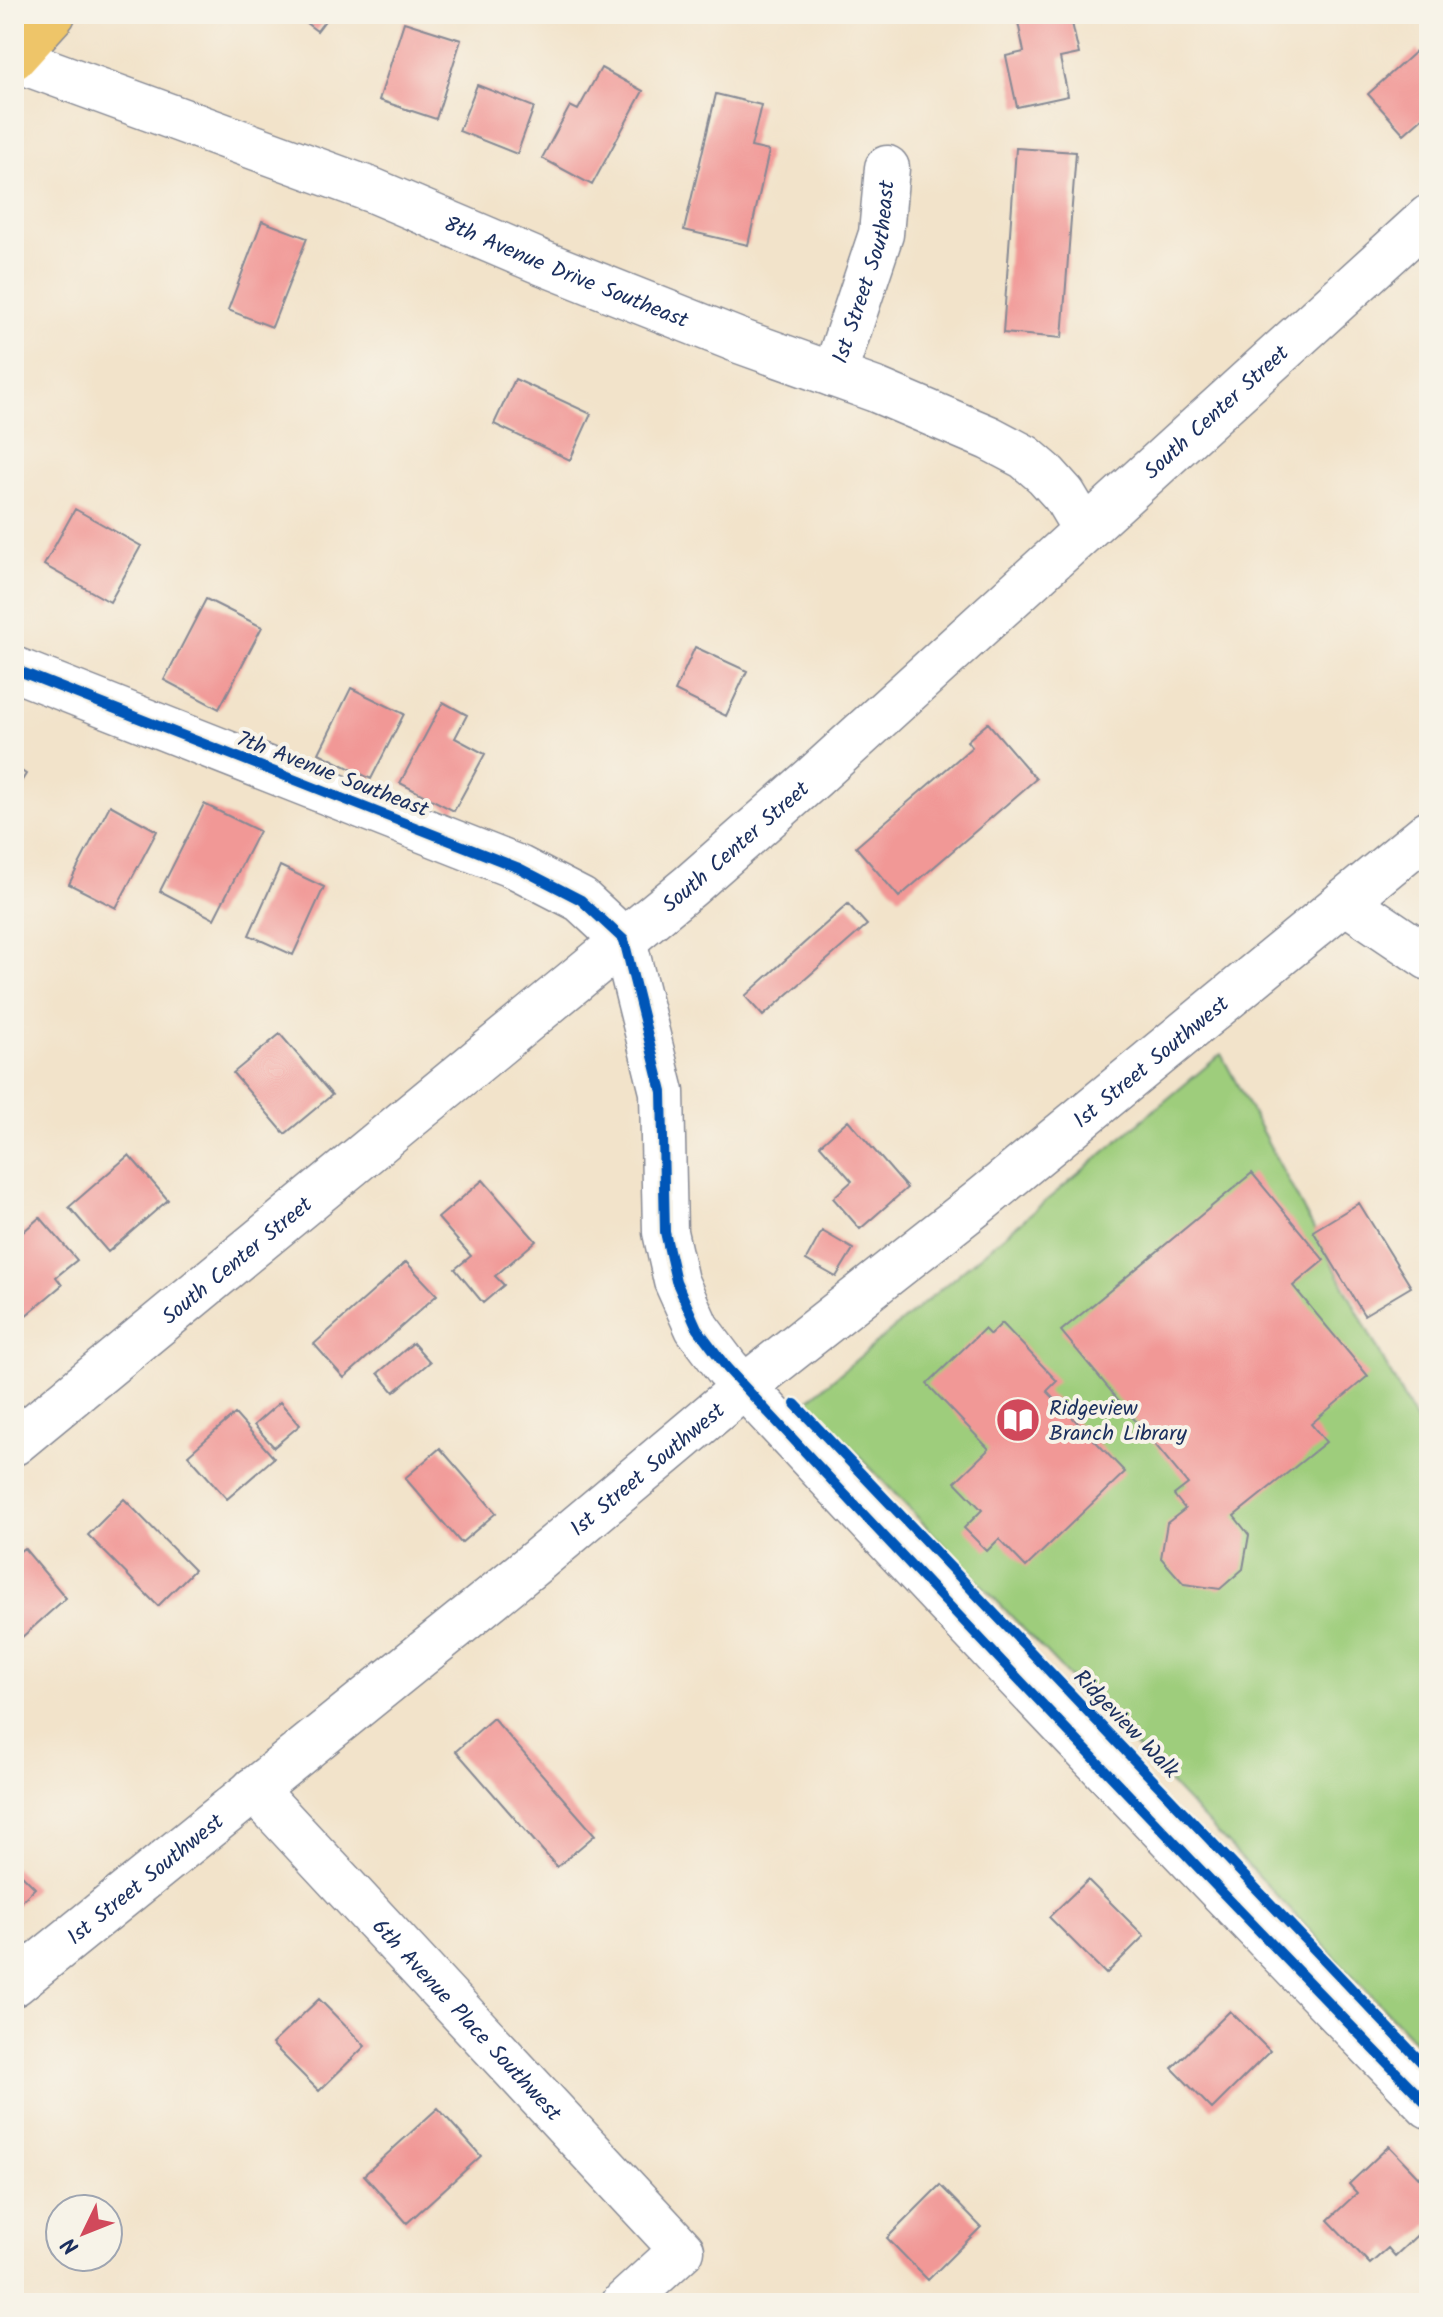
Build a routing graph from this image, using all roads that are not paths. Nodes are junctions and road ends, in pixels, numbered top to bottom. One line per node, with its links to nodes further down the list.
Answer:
1 (53, 14): 2 (main road)
2 (14, 58): 5 (street, 8th Avenue Drive Southeast)
3 (887, 168): 5 (street, 1st Street Southeast)
4 (1429, 217): 6 (street, South Center Street)
5 (834, 375): 6 (street, 8th Avenue Drive Southeast)
6 (1085, 530): 10 (street, South Center Street)
7 (14, 669): 10 (street, 7th Avenue Southeast)
8 (1429, 832): 9 (street, 1st Street Southwest)
9 (1346, 902): 11 (street); 12 (street, 1st Street Southwest)
10 (624, 940): 12 (street); 13 (street, South Center Street)
11 (1429, 958)
12 (744, 1387): 14 (street, 1st Street Southwest); 16 (street)
13 (14, 1443)
14 (254, 1789): 15 (street, 1st Street Southwest); 17 (street, 6th Avenue Place Southwest)
15 (14, 1984)
16 (1429, 2106)
17 (624, 2303)

